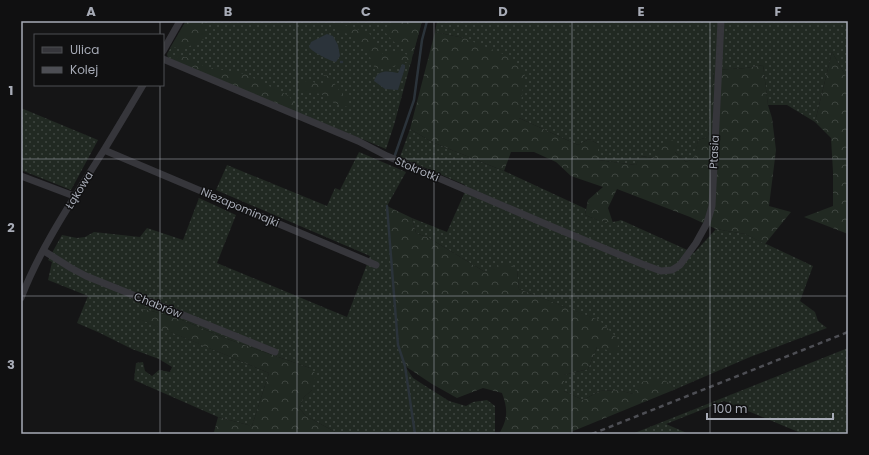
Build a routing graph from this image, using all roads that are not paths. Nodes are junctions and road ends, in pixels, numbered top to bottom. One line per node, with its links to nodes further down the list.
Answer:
1 (180, 21): 3 (street)
2 (721, 21): 11 (street, Ptasia)
3 (164, 49)
4 (164, 59): 11 (street, Stokrotki)
5 (142, 86): 6 (street, Łąkowa)
6 (104, 150): 8 (street, Łąkowa); 10 (street, Niezapominajki)
7 (21, 176): 8 (street)
8 (74, 196): 9 (street, Łąkowa)
9 (44, 251): 12 (street, Łąkowa); 13 (street, Chabrów)
10 (376, 265)
11 (672, 270)
12 (21, 298)
13 (275, 352)

